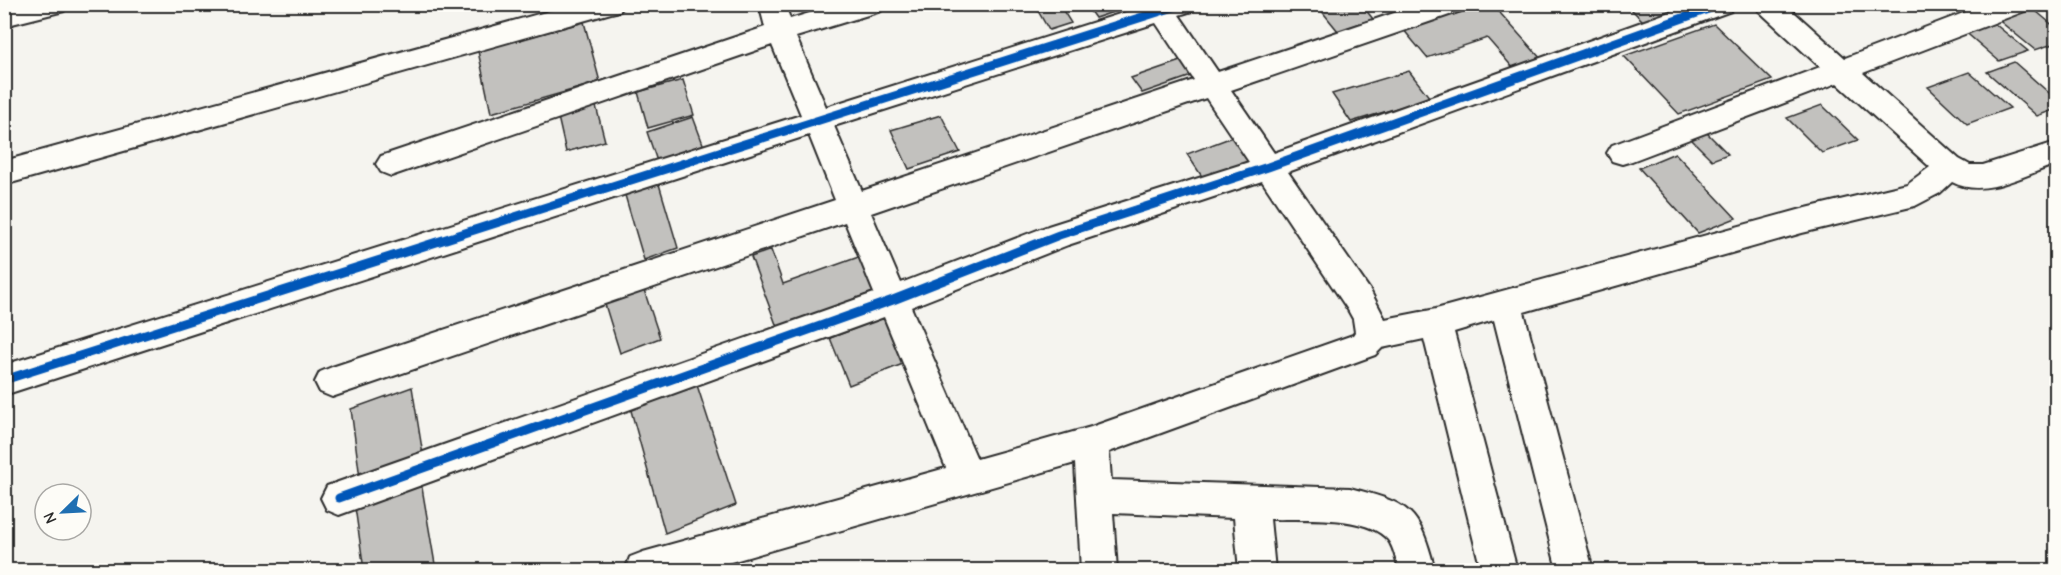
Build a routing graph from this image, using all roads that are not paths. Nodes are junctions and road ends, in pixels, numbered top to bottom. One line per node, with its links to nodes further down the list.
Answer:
1 (55, 4): 9 (street)
2 (611, 4): 19 (street)
3 (872, 4): 10 (street)
4 (1452, 4): 12 (street)
5 (1722, 4): 17 (street)
6 (1768, 4): 11 (street)
7 (2016, 4): 11 (street)
8 (1167, 7): 12 (street); 13 (street)
9 (4, 17)
10 (776, 18): 13 (street); 16 (street)
11 (1841, 70): 14 (street); 18 (street)
12 (1213, 85): 17 (street); 20 (street)
13 (817, 120): 20 (street); 25 (street)
14 (1622, 153)
15 (2056, 153): 18 (street)
16 (391, 164)
17 (1268, 166): 21 (street); 24 (street)
18 (1949, 167): 22 (street)
19 (4, 173)
20 (853, 206): 21 (street); 26 (street)
21 (892, 300): 28 (street); 30 (street)
22 (1506, 304): 23 (street); 37 (street)
23 (1436, 323): 24 (street); 36 (street)
24 (1372, 336): 27 (street)
25 (4, 380)
26 (332, 382)
27 (1091, 443): 28 (street); 29 (street)
28 (968, 479): 32 (street)
29 (1095, 496): 31 (street); 33 (street)
30 (339, 498)
31 (1250, 501): 34 (street); 35 (street)
32 (643, 570)
33 (1099, 570)
34 (1257, 570)
35 (1417, 570)
36 (1499, 570)
37 (1575, 570)

